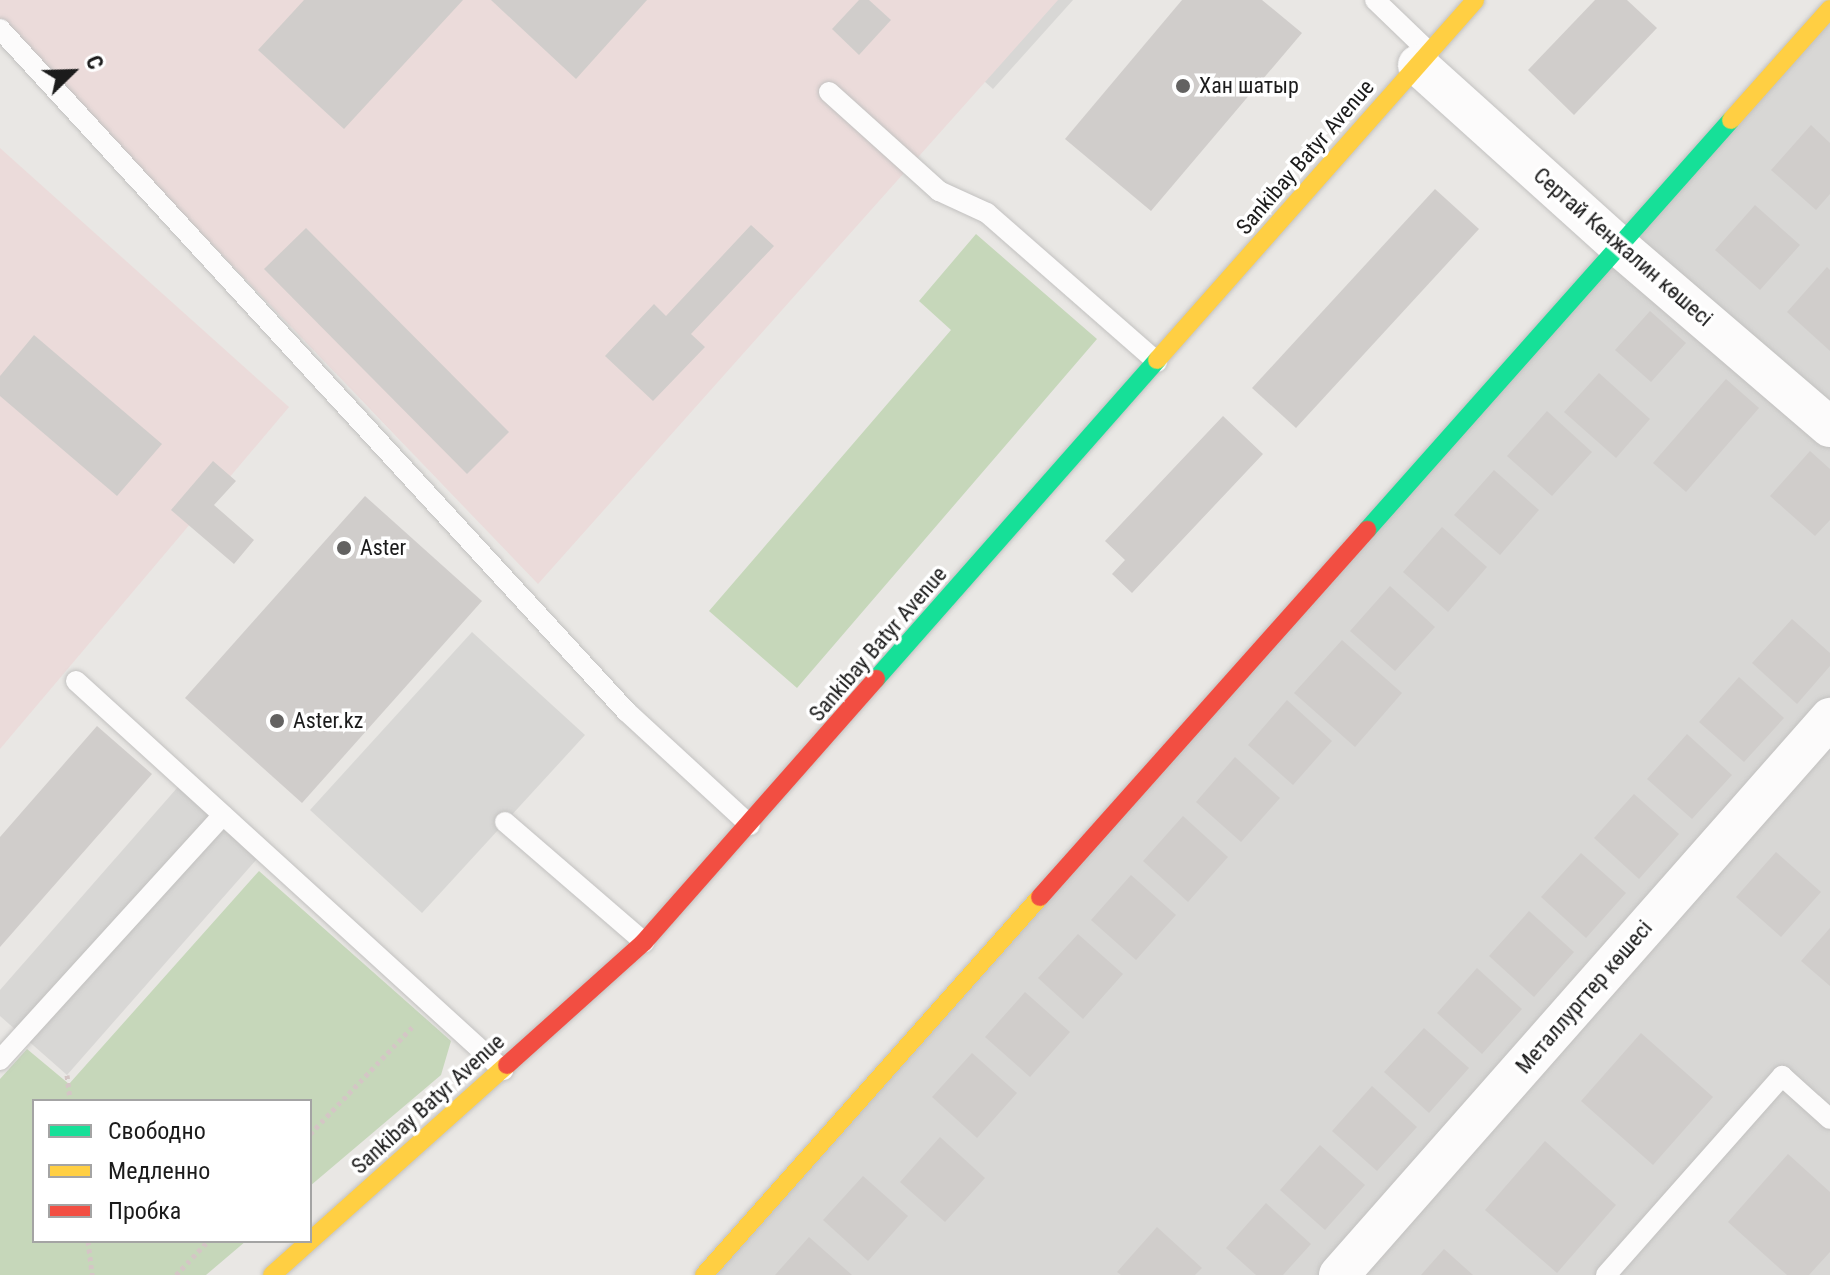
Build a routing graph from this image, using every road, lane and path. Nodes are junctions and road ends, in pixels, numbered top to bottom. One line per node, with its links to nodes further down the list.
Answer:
1 (1375, 0): 5 (lane)
2 (1475, 0): 5 (street, Sankibay Batyr Avenue)
3 (1830, 9): 7 (street)
4 (0, 29): 14 (lane)
5 (1424, 59): 7 (street, Сертай Кенжалин көшесі); 8 (street, Sankibay Batyr Avenue)
6 (829, 92): 8 (lane)
7 (1621, 248): 9 (street, Сертай Кенжалин көшесі); 30 (street)
8 (1157, 362): 14 (street, Sankibay Batyr Avenue)
9 (1830, 427)
10 (76, 681): 12 (lane)
11 (1830, 718): 31 (street, Металлургтер көшесі)
12 (223, 815): 16 (lane); 17 (lane)
13 (505, 822): 15 (lane)
14 (750, 825): 15 (street, Sankibay Batyr Avenue)
15 (644, 942): 18 (street, Sankibay Batyr Avenue)
16 (433, 1006): 18 (lane); 22 (path)
17 (0, 1060)
18 (503, 1070): 23 (street, Sankibay Batyr Avenue)
19 (67, 1075): 20 (path)
20 (70, 1099)
21 (1830, 1119): 32 (lane)
22 (312, 1132)
23 (312, 1240)
24 (88, 1243): 27 (path)
25 (206, 1243): 28 (path)
26 (308, 1243): 29 (street, Sankibay Batyr Avenue)
27 (92, 1275)
28 (176, 1275)
29 (272, 1275)
30 (704, 1275)
31 (1339, 1275)
32 (1606, 1275)

